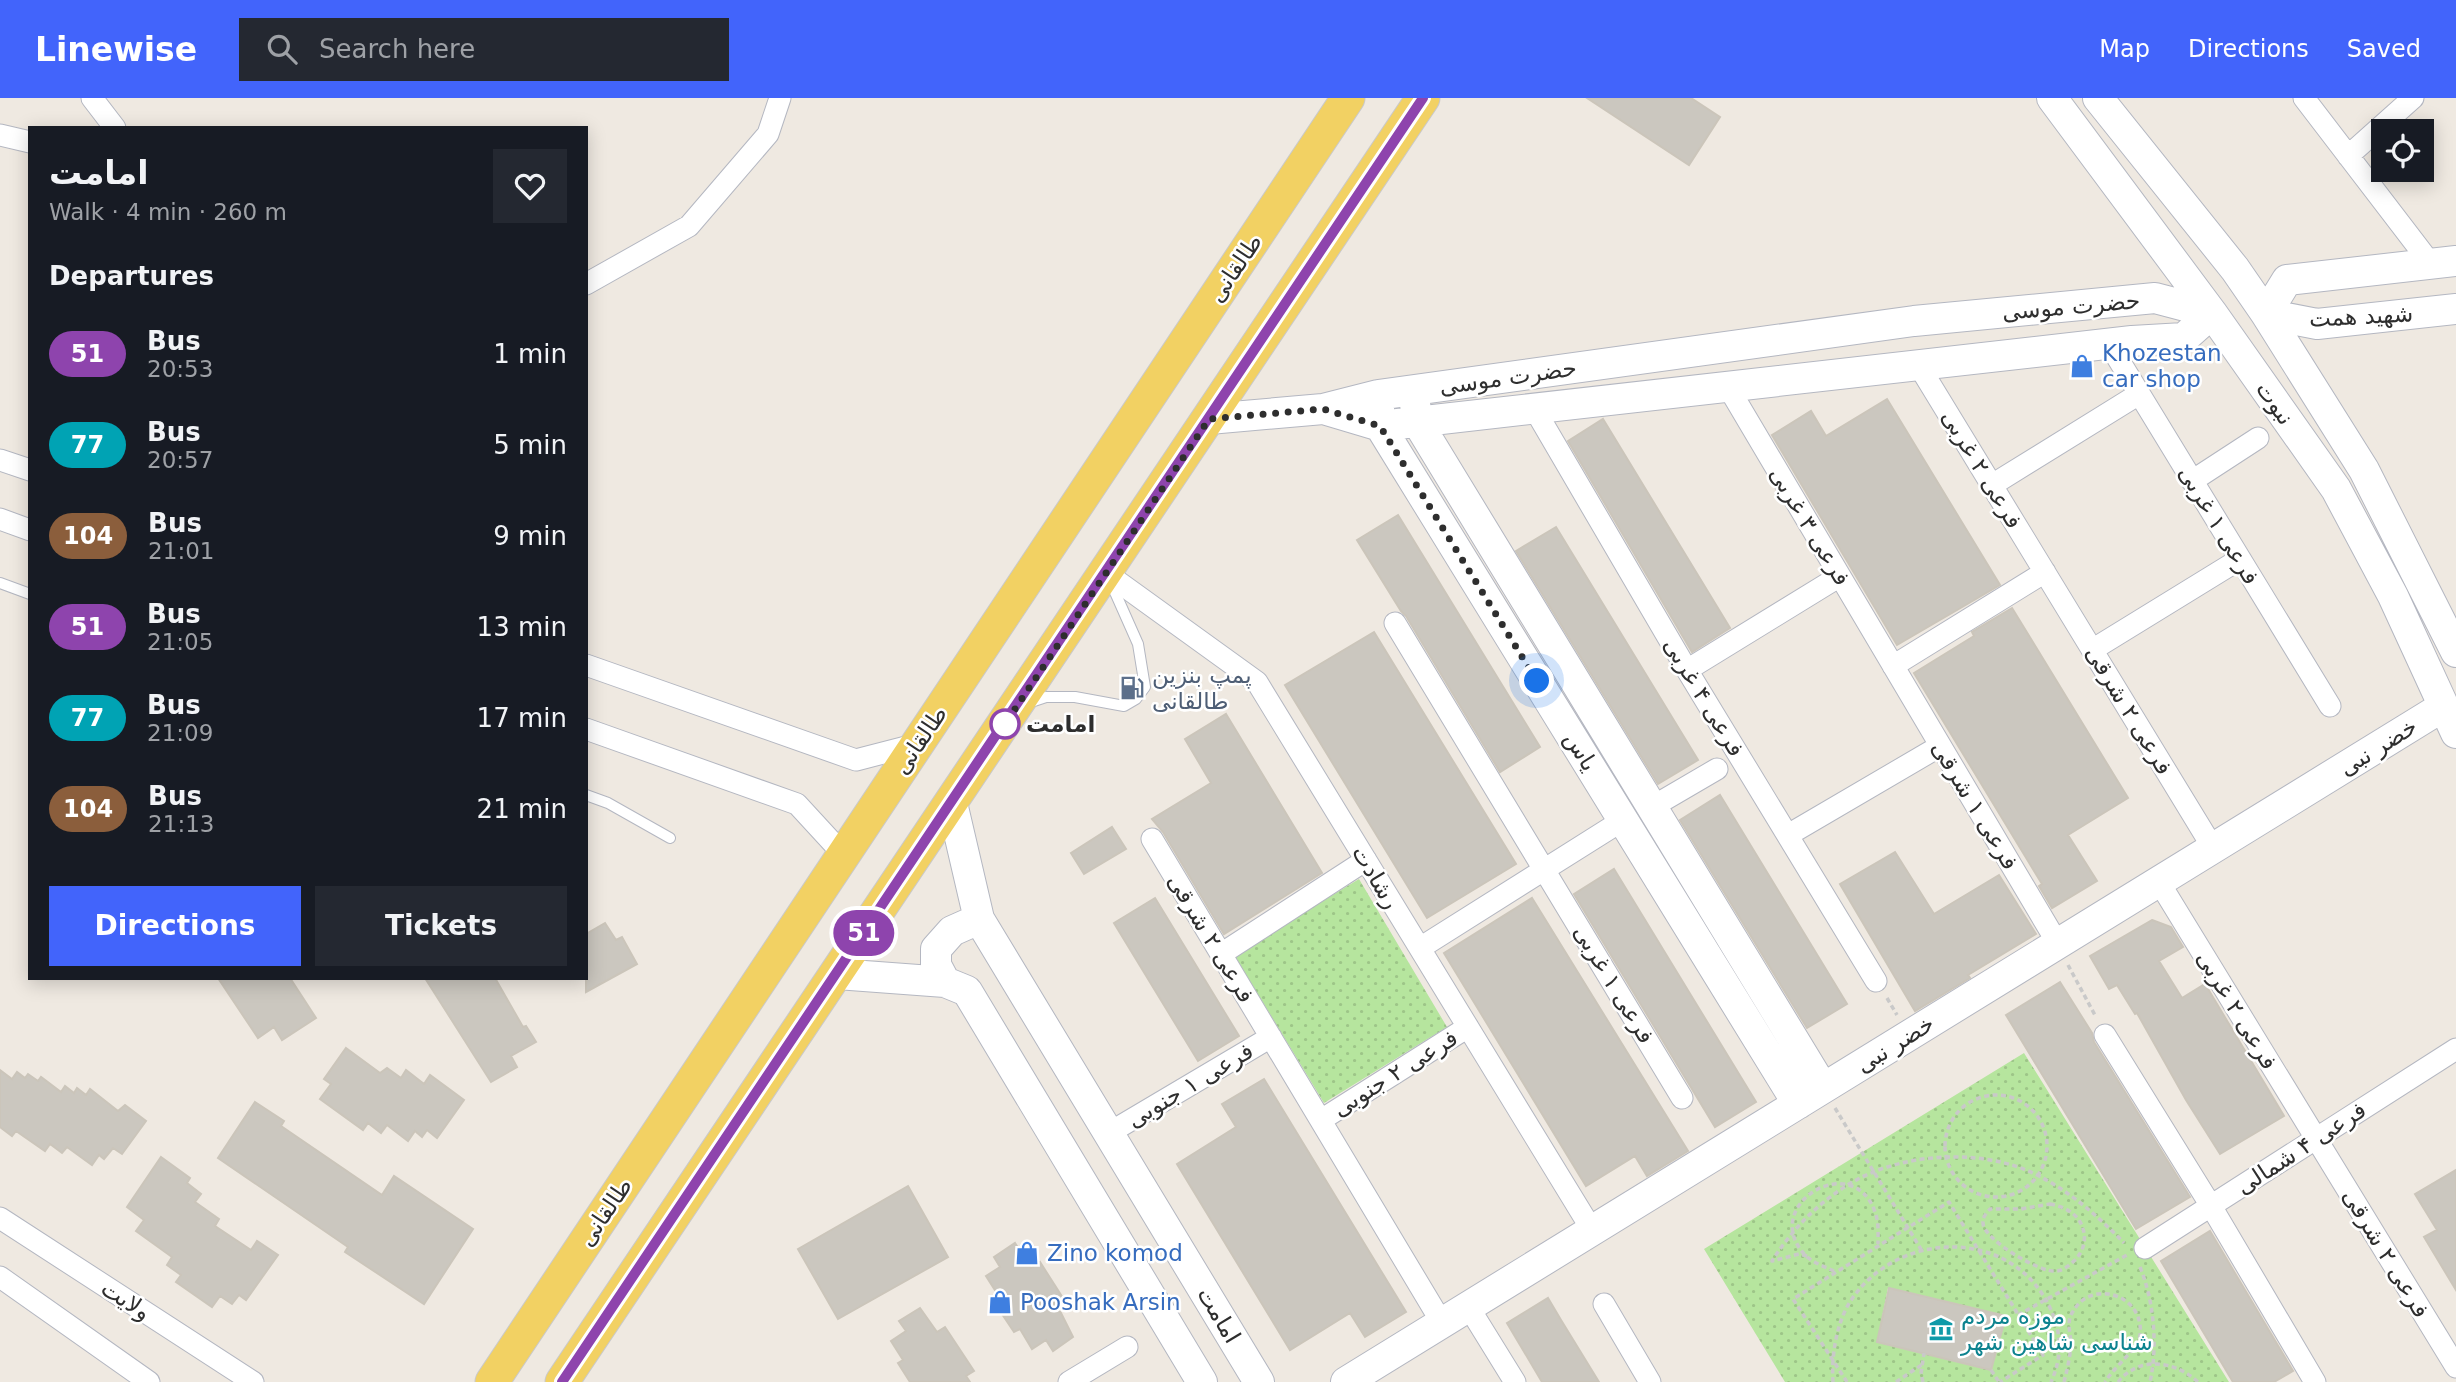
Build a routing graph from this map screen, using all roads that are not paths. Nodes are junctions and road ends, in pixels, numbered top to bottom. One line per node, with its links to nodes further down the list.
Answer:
1 (92, 98): 9 (street)
2 (780, 98): 14 (street)
3 (1348, 98): 52 (main road, طالقانی)
4 (1423, 98): 26 (main road)
5 (2052, 98): 16 (street, نبوت)
6 (2098, 98): 17 (street, نبوت)
7 (2304, 98): 12 (street)
8 (2413, 98): 12 (street)
9 (113, 126)
10 (0, 135): 11 (street)
11 (28, 142)
12 (2348, 156): 13 (street)
13 (2443, 262): 17 (street, شهید همت)
14 (588, 284)
15 (2456, 309): 17 (street, شهید همت)
16 (2212, 313): 18 (street, حضرت موسی); 21 (street, حضرت موسی); 50 (street, نبوت)
17 (2266, 314): 44 (street, نبوت)
18 (2109, 344): 19 (street, حضرت موسی); 22 (street, فرعی ۱ غربی)
19 (1919, 366): 20 (street, حضرت موسی); 33 (street, فرعی ۲ غربی)
20 (1728, 387): 25 (street, حضرت موسی); 39 (street, فرعی ۳ غربی)
21 (1412, 390): 23 (street, حضرت موسی); 27 (street, یاس)
22 (2139, 394): 32 (street, فرعی ۱ غربی); 33 (street)
23 (1378, 395): 24 (street, حضرت موسی); 28 (street, یاس)
24 (1323, 409): 26 (street, حضرت موسی); 28 (street, حضرت موسی)
25 (1535, 410): 27 (street, حضرت موسی); 47 (street, فرعی ۴ غربی)
26 (1209, 419): 38 (main road)
27 (1418, 423): 28 (street, حضرت موسی); 57 (street, یاس)
28 (1380, 426): 58 (street, یاس)
29 (2258, 438): 32 (street)
30 (0, 460): 31 (street)
31 (28, 469)
32 (2192, 481): 36 (street, فرعی ۱ غربی)
33 (1992, 485): 37 (street, فرعی ۲ غربی)
34 (0, 519): 35 (street)
35 (28, 529)
36 (2240, 559): 43 (street); 48 (street, فرعی ۱ غربی)
37 (2045, 572): 43 (street, فرعی ۲ شرقی); 46 (street)
38 (1107, 573): 49 (main road); 49 (lane); 64 (street, رشادت)
39 (1840, 576): 46 (street, فرعی ۳ غربی); 47 (street)
40 (0, 583): 41 (lane)
41 (28, 593)
42 (1395, 623): 65 (street)
43 (2092, 650): 62 (street, فرعی ۲ شرقی)
44 (2456, 652)
45 (588, 666): 52 (street)
46 (1893, 666): 53 (street, فرعی ۱ شرقی)
47 (1687, 670): 59 (street, فرعی ۴ غربی)
48 (2330, 706)
49 (1016, 708): 56 (main road)
50 (2450, 720): 62 (street, خضر نبی)
51 (588, 730): 63 (street)
52 (918, 744): 63 (main road, طالقانی)
53 (1940, 746): 59 (street); 68 (street, فرعی ۱ شرقی)
54 (1717, 769): 57 (street)
55 (588, 796): 60 (lane)
56 (952, 803): 67 (street, امامت); 71 (main road)
57 (1652, 807): 78 (street, یاس)
58 (1623, 820): 65 (street); 78 (street, یاس)
59 (1788, 835): 72 (street, فرعی ۴ غربی)
60 (670, 838)
61 (1152, 839): 70 (street, فرعی ۲ شرقی)
62 (2213, 848): 66 (street, خضر نبی)
63 (843, 854): 95 (main road, طالقانی)
64 (1366, 860): 69 (street, رشادت); 70 (street)
65 (1545, 869): 69 (street); 79 (street, فرعی ۱ غربی)
66 (2159, 882): 68 (street, خضر نبی); 82 (street, فرعی ۲ غربی)
67 (979, 919): 73 (street); 81 (street, امامت)
68 (2057, 944): 78 (street, خضر نبی)
69 (1420, 948): 74 (street, رشادت)
70 (1221, 954): 76 (street, فرعی ۲ شرقی)
71 (837, 974): 73 (street); 96 (main road)
72 (1876, 981)
73 (945, 982): 98 (street)
74 (1468, 1027): 80 (street, فرعی ۲ جنوبی); 85 (street, رشادت)
75 (2105, 1035): 83 (street)
76 (1271, 1037): 80 (street, فرعی ۲ شرقی); 81 (street, فرعی ۱ جنوبی)
77 (2456, 1049): 82 (street, فرعی ۴ شمالی)
78 (1810, 1096): 85 (street, خضر نبی)
79 (1682, 1098)
80 (1321, 1120): 90 (street, فرعی ۲ شرقی)
81 (1109, 1133): 99 (street, امامت)
82 (2316, 1139): 83 (street, فرعی ۴ شمالی); 92 (street, فرعی ۲ شرقی)
83 (2211, 1206): 86 (street, فرعی ۴ شمالی); 103 (street)
84 (0, 1217): 93 (street, ولایت)
85 (1592, 1230): 89 (street, خضر نبی)
86 (2135, 1252)
87 (0, 1277): 94 (street)
88 (1604, 1304): 102 (street)
89 (1468, 1306): 90 (street, خضر نبی); 101 (street)
90 (1442, 1323): 100 (street, خضر نبی)
91 (1127, 1347): 97 (street)
92 (2456, 1367)
93 (242, 1379)
94 (149, 1382)
95 (492, 1382)
96 (562, 1382)
97 (1069, 1382)
98 (1202, 1382)
99 (1259, 1382)
100 (1346, 1382)
101 (1515, 1382)
102 (1650, 1382)
103 (2315, 1382)

